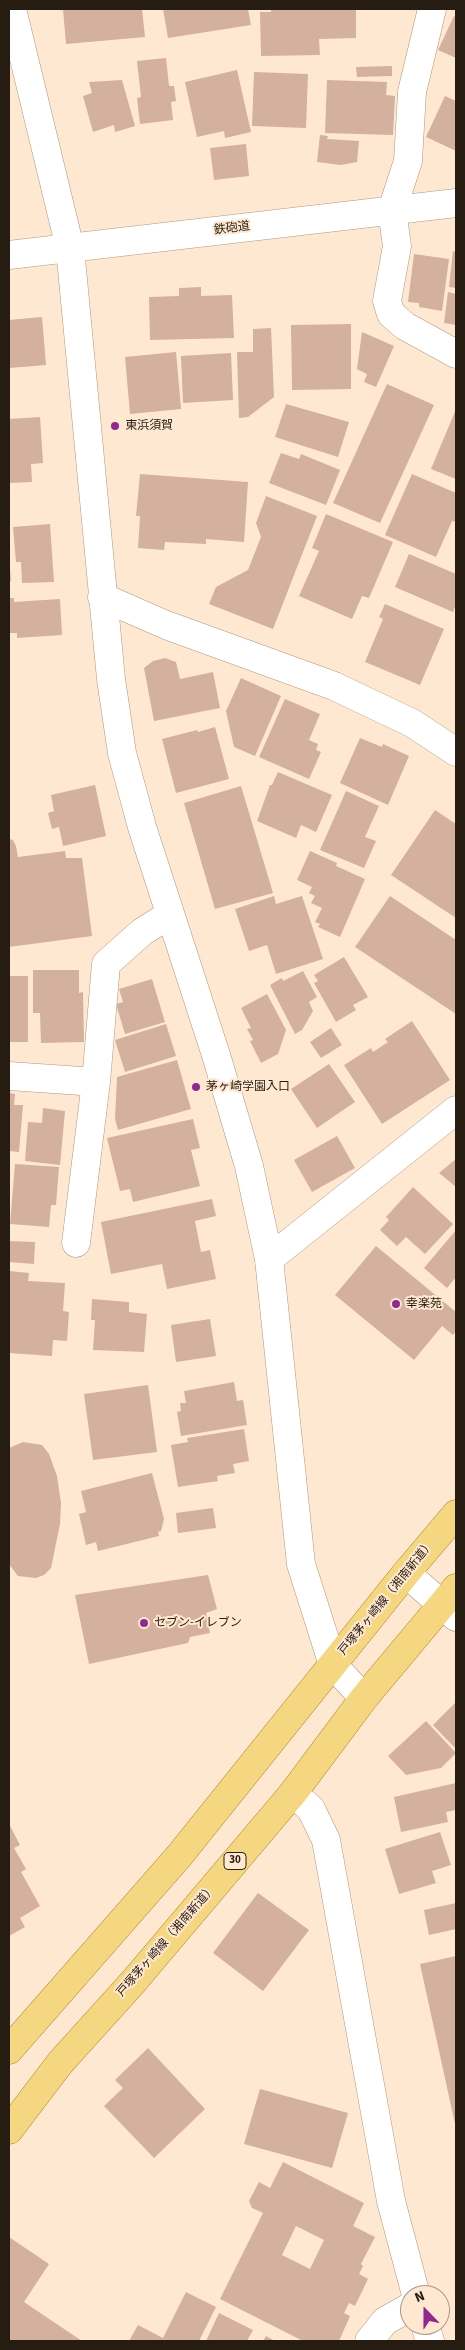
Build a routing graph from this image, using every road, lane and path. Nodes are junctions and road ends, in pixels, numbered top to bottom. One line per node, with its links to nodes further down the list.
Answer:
1 (12, 9): 5 (street)
2 (432, 9): 4 (street)
3 (456, 203): 4 (street, 鉄砲道)
4 (392, 210): 5 (street, 鉄砲道); 7 (street)
5 (70, 248): 6 (street, 鉄砲道); 8 (street)
6 (9, 256)
7 (456, 354)
8 (102, 597): 9 (street); 10 (street)
9 (456, 752)
10 (169, 915): 12 (street); 15 (street)
11 (9, 1076): 12 (street)
12 (96, 1082): 14 (street)
13 (456, 1110): 15 (street)
14 (76, 1243)
15 (269, 1259): 19 (street)
16 (456, 1514): 17 (main road, 戸塚茅ヶ崎線（湘南新道）)
17 (406, 1573): 18 (street); 19 (main road, 戸塚茅ヶ崎線（湘南新道）)
18 (452, 1603): 20 (main road, 戸塚茅ヶ崎線（湘南新道） / 30)
19 (334, 1665): 20 (street); 22 (main road, 戸塚茅ヶ崎線（湘南新道）)
20 (364, 1698): 21 (main road, 戸塚茅ヶ崎線（湘南新道） / 30)
21 (293, 1792): 23 (main road, 戸塚茅ヶ崎線（湘南新道） / 30); 24 (street)
22 (9, 2050)
23 (9, 2130)
24 (413, 2285)
25 (400, 2313): 26 (street)
26 (369, 2341)

